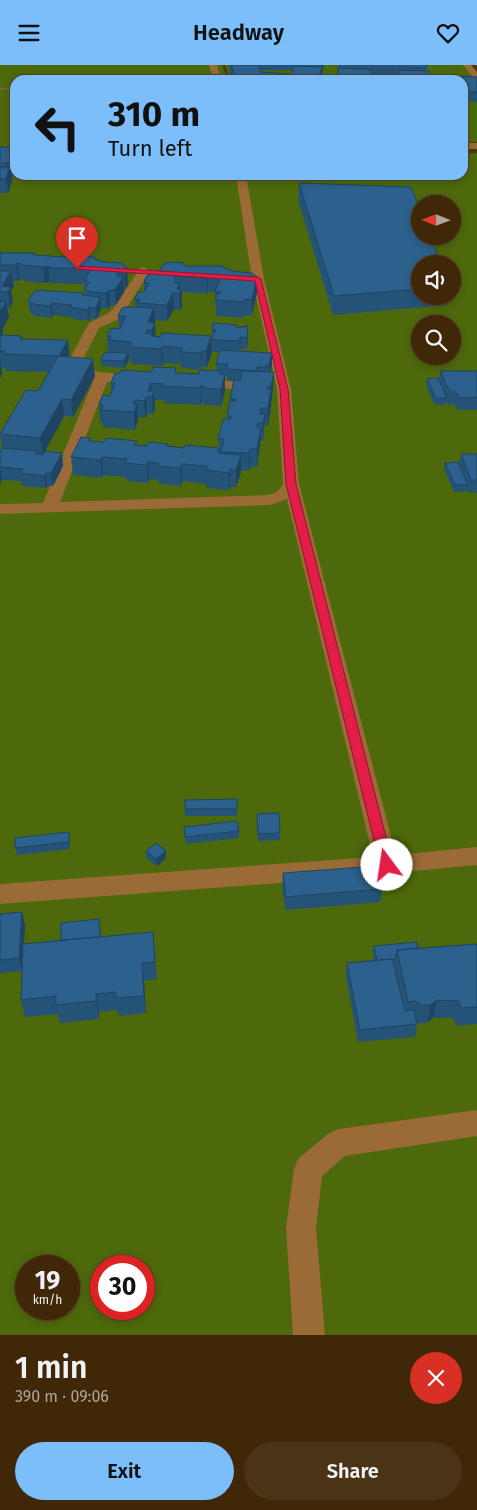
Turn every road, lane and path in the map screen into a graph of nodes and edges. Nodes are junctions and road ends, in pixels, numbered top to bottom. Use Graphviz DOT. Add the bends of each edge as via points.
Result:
graph roads {
  1 [pos="467,65"];
  2 [pos="477,77"];
  3 [pos="242,180"];
  4 [pos="125,270"];
  5 [pos="62,352"];
  6 [pos="80,353"];
  7 [pos="102,377"];
  8 [pos="150,380"];
  9 [pos="188,382"];
  10 [pos="284,389"];
  11 [pos="291,484"];
  12 [pos="49,508"];
  13 [pos="0,509"];
  14 [pos="477,856"];
  15 [pos="387,865"];
  16 [pos="0,894"];
  17 [pos="477,1123"];
  18 [pos="309,1335"];
  1 -- 2 [label="street"];
  3 -- 10 [label="street" via="253,279"];
  4 -- 6 [label="street" via="148,271 118,311 94,326"];
  5 -- 6 [label="street"];
  6 -- 7 [label="street" via="74,364 79,370"];
  7 -- 8 [label="street"];
  7 -- 12 [label="street"];
  9 -- 10 [label="street"];
  10 -- 11 [label="street"];
  11 -- 12 [label="street" via="283,495 270,501"];
  11 -- 15 [label="street"];
  12 -- 13 [label="street"];
  14 -- 15 [label="street"];
  15 -- 16 [label="street"];
  17 -- 18 [label="street" via="339,1143 308,1169 301,1228"];
}
